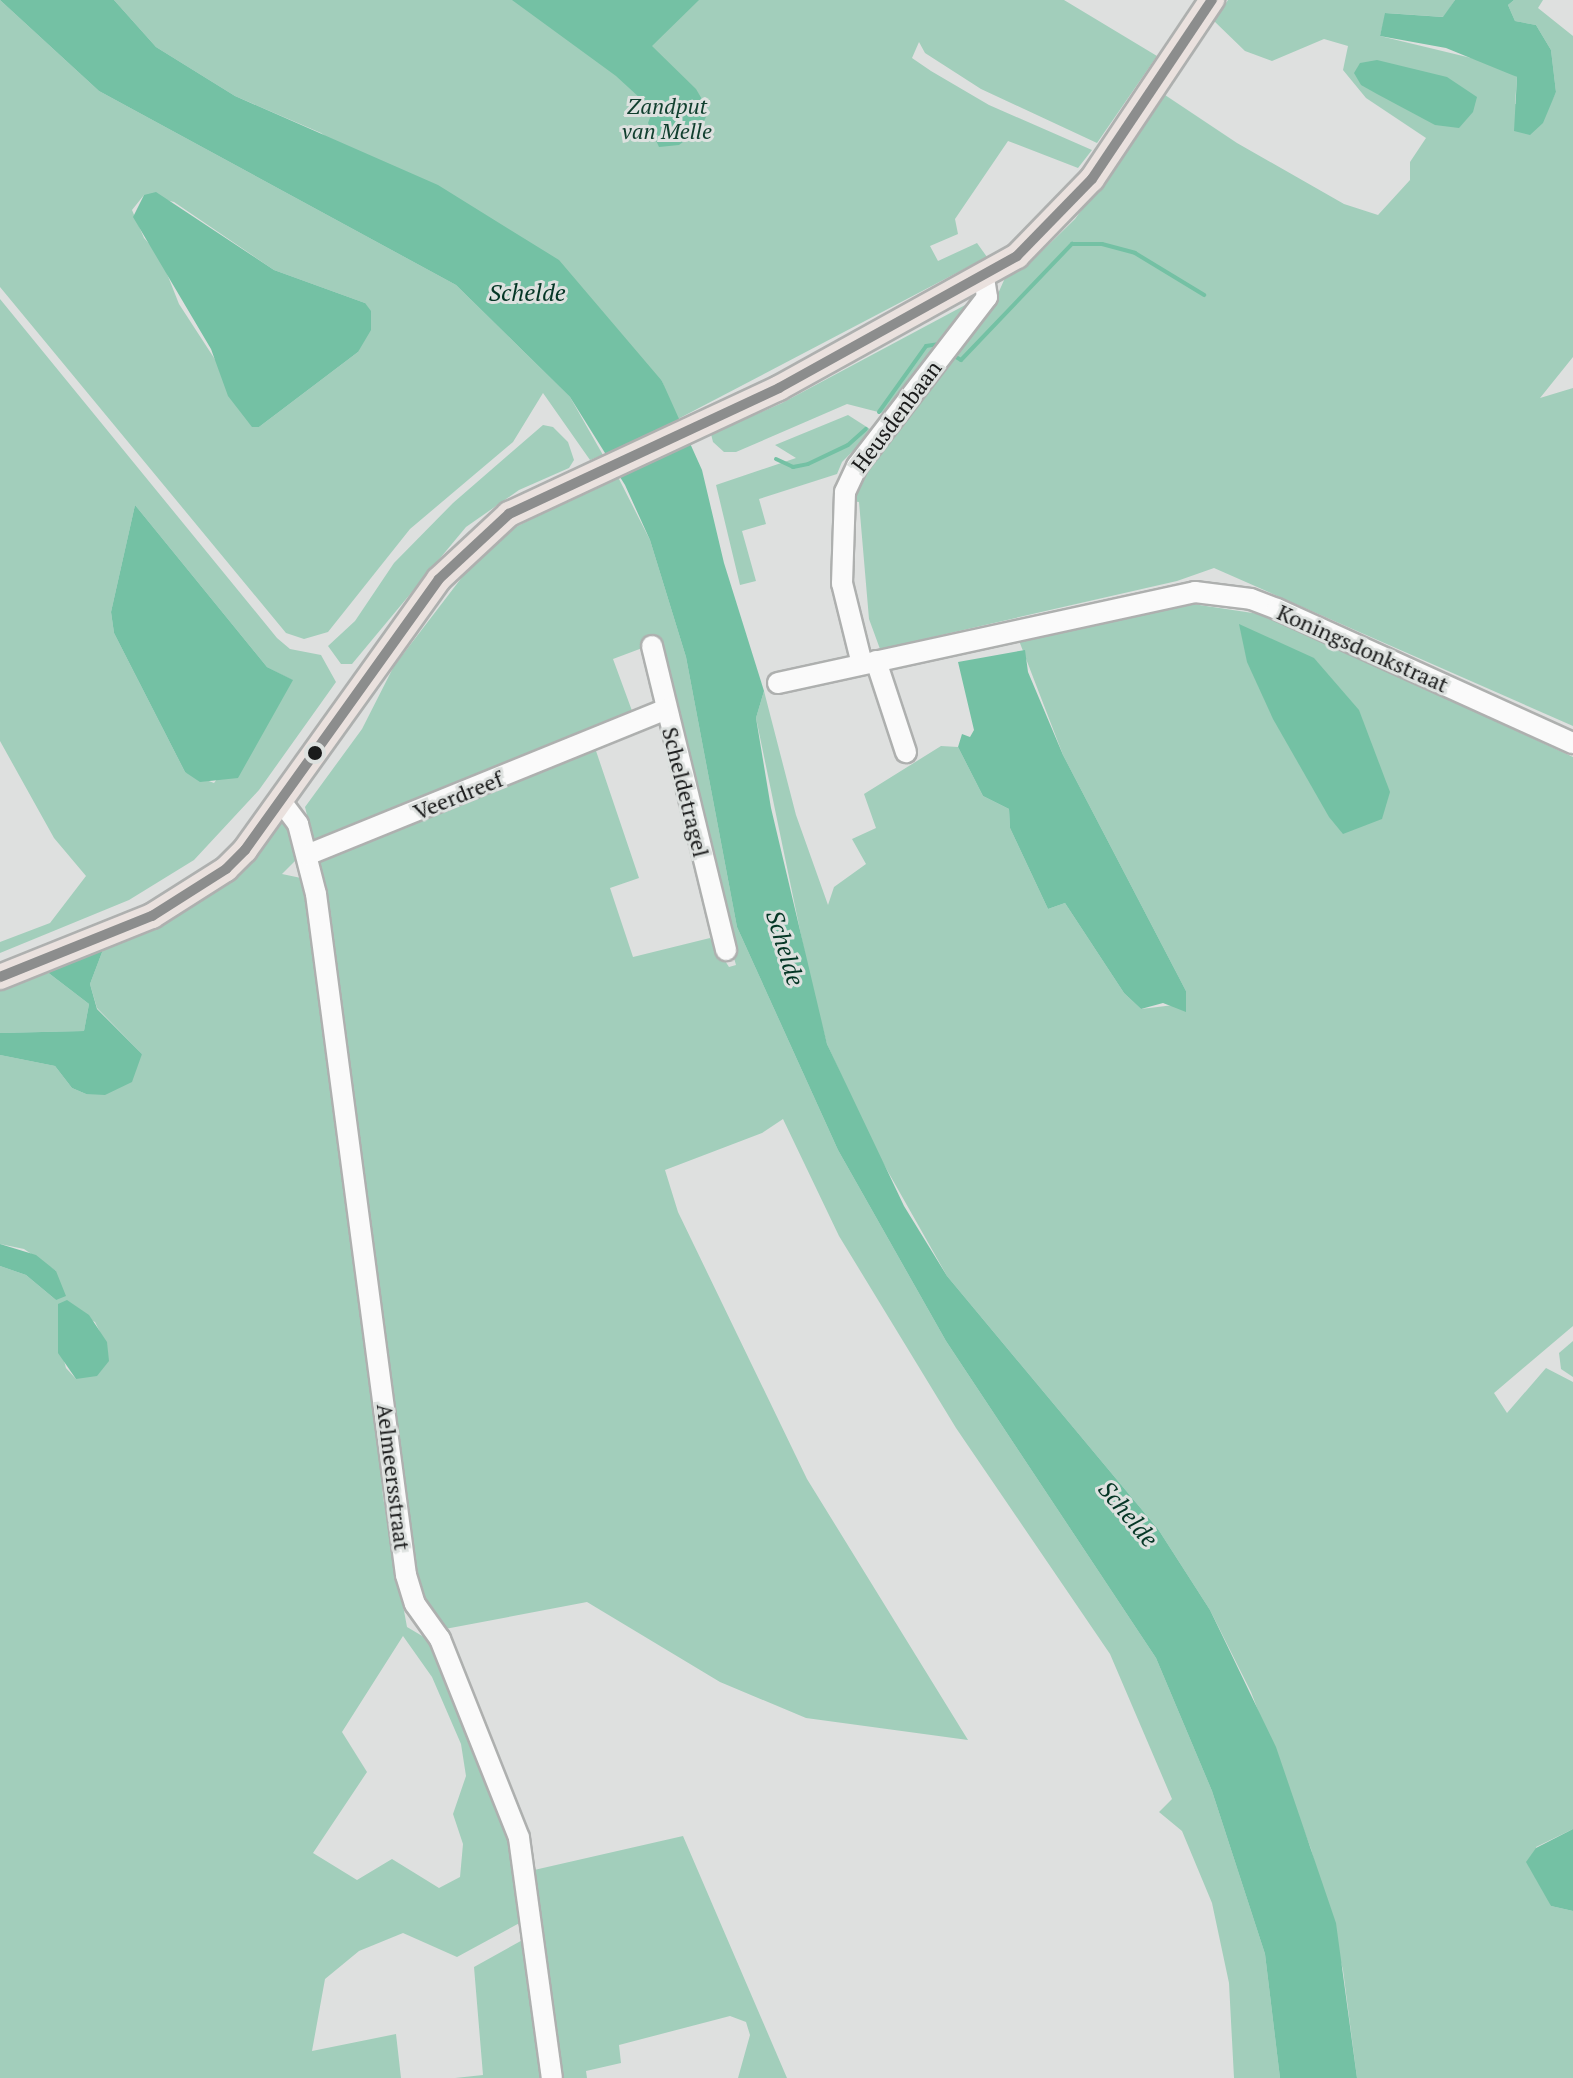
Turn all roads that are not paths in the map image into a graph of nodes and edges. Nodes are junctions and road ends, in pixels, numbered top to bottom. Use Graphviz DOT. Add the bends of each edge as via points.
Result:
graph roads {
  1 [pos="1212,0"];
  2 [pos="984,277"];
  3 [pos="652,646"];
  4 [pos="869,663"];
  5 [pos="778,683"];
  6 [pos="667,709"];
  7 [pos="1573,743"];
  8 [pos="906,752"];
  9 [pos="280,800"];
  10 [pos="263,823"];
  11 [pos="307,855"];
  12 [pos="724,944"];
  13 [pos="0,964"];
  14 [pos="0,977"];
  15 [pos="552,2078"];
  1 -- 2 [label="main road" via="1068,208 1017,256"];
  2 -- 4 [label="street, Heusdenbaan" via="987,297 857,466 845,492 842,583"];
  2 -- 9 [label="main road" via="706,422 509,514 464,550"];
  3 -- 6 [label="street, Scheldetragel"];
  4 -- 5 [label="street"];
  4 -- 7 [label="street, Koningsdonkstraat" via="1195,592 1251,599"];
  4 -- 8 [label="street, Heusdenbaan"];
  6 -- 11 [label="street, Veerdreef"];
  6 -- 12 [label="street, Scheldetragel"];
  9 -- 10 [label="main road"];
  9 -- 11 [label="street" via="295,815"];
  10 -- 13 [label="main road" via="174,892"];
  10 -- 14 [label="main road" via="226,869 181,902"];
  11 -- 15 [label="street, Aelmeersstraat" via="406,1575 415,1604 440,1639 519,1838"];
}
